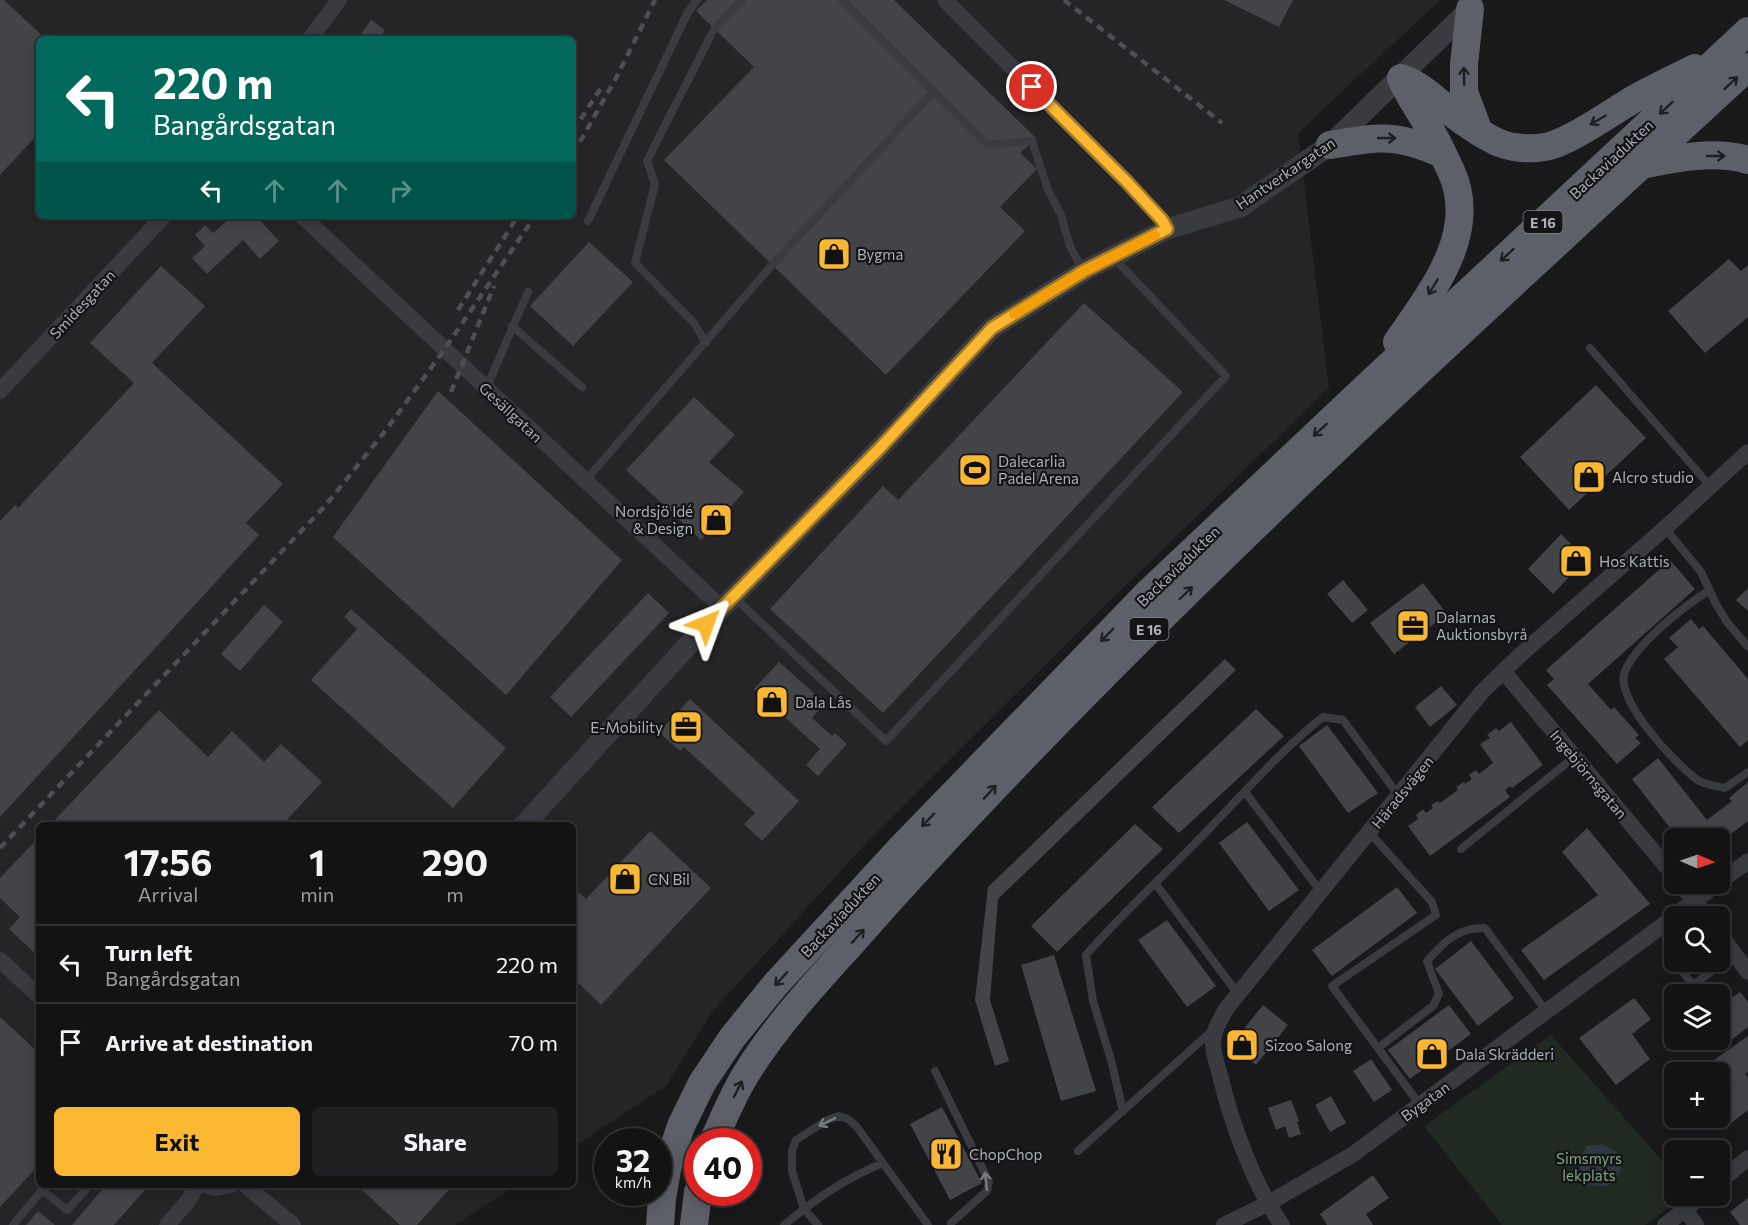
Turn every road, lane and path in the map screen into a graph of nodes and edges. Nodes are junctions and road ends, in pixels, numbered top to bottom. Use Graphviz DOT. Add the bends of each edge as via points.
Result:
graph roads {
  1 [pos="339,0"];
  2 [pos="697,0"];
  3 [pos="742,0"];
  4 [pos="842,0"];
  5 [pos="945,0"];
  6 [pos="1475,5"];
  7 [pos="1748,32"];
  8 [pos="312,36"];
  9 [pos="1736,60"];
  10 [pos="1401,78"];
  11 [pos="934,92"];
  12 [pos="1479,132"];
  13 [pos="1330,145"];
  14 [pos="1442,154"];
  15 [pos="1748,160"];
  16 [pos="1642,165"];
  17 [pos="161,219"];
  18 [pos="305,219"];
  19 [pos="588,222"];
  20 [pos="1167,229"];
  21 [pos="1112,256"];
  22 [pos="1084,271"];
  23 [pos="528,292"];
  24 [pos="513,326"];
  25 [pos="706,343"];
  26 [pos="1590,348"];
  27 [pos="582,387"];
  28 [pos="486,389"];
  29 [pos="1362,390"];
  30 [pos="0,391"];
  31 [pos="1748,452"];
  32 [pos="585,481"];
  33 [pos="1710,486"];
  34 [pos="1665,528"];
  35 [pos="1710,590"];
  36 [pos="728,602"];
  37 [pos="1748,647"];
  38 [pos="1503,671"];
  39 [pos="1574,757"];
  40 [pos="1748,772"];
  41 [pos="1245,792"];
  42 [pos="1399,796"];
  43 [pos="527,822"];
  44 [pos="1370,832"];
  45 [pos="1461,849"];
  46 [pos="1748,861"];
  47 [pos="1664,864"];
  48 [pos="1730,874"];
  49 [pos="1155,883"];
  50 [pos="1321,892"];
  51 [pos="1689,894"];
  52 [pos="1702,894"];
  53 [pos="1694,900"];
  54 [pos="1687,906"];
  55 [pos="1699,906"];
  56 [pos="1664,924"];
  57 [pos="1730,947"];
  58 [pos="1735,954"];
  59 [pos="1730,958"];
  60 [pos="0,960"];
  61 [pos="1683,972"];
  62 [pos="1711,972"];
  63 [pos="1748,972"];
  64 [pos="36,993"];
  65 [pos="1238,994"];
  66 [pos="1546,1011"];
  67 [pos="1216,1028"];
  68 [pos="1378,1048"];
  69 [pos="934,1071"];
  70 [pos="1420,1105"];
  71 [pos="1123,1111"];
  72 [pos="720,1128"];
  73 [pos="1078,1151"];
  74 [pos="1748,1158"];
  75 [pos="883,1163"];
  76 [pos="1730,1173"];
  77 [pos="87,1188"];
  78 [pos="195,1188"];
  79 [pos="249,1188"];
  80 [pos="1267,1204"];
  81 [pos="696,1206"];
  82 [pos="1689,1206"];
  83 [pos="804,1209"];
  84 [pos="1685,1209"];
  85 [pos="951,1223"];
  86 [pos="13,1225"];
  87 [pos="167,1225"];
  88 [pos="293,1225"];
  89 [pos="660,1225"];
  90 [pos="694,1225"];
  91 [pos="784,1225"];
  92 [pos="818,1225"];
  93 [pos="928,1225"];
  94 [pos="1224,1225"];
  95 [pos="1282,1225"];
  96 [pos="1665,1225"];
  97 [pos="1696,1225"];
  1 -- 8 [label="street"];
  2 -- 19 [label="lane"];
  3 -- 25 [label="lane" via="714,29 648,161 655,184 635,263 694,323"];
  4 -- 11 [label="lane"];
  5 -- 20 [label="street" via="1127,182"];
  6 -- 10 [label="street, Hantverkargatan"];
  12 -- 6 [label="highway, one-way" via="1464,92 1464,64"];
  7 -- 9 [label="highway, Backaviadukten / E 16"];
  9 -- 12 [label="highway, one-way" via="1637,97 1545,147 1516,147 1493,141"];
  16 -- 9 [label="highway, Backaviadukten / E 16, one-way"];
  9 -- 29 [label="highway, Backaviadukten / E 16, one-way"];
  10 -- 12 [label="highway" via="1424,89"];
  10 -- 13 [label="street, Hantverkargatan"];
  10 -- 14 [label="highway"];
  11 -- 22 [label="lane" via="988,145 1032,141 1070,246"];
  11 -- 25 [label="lane" via="772,265"];
  13 -- 14 [label="highway, one-way" via="1398,138"];
  13 -- 20 [label="street, Hantverkargatan" via="1240,207"];
  14 -- 29 [label="highway, one-way" via="1453,174 1458,196 1459,219 1451,258 1419,311"];
  16 -- 15 [label="highway, one-way" via="1713,155"];
  72 -- 16 [label="highway, Backaviadukten / E 16, one-way" via="744,1076 792,1010 1037,743 1182,597"];
  17 -- 30 [label="street, Smidesgatan"];
  18 -- 28 [label="street, Gesällgatan"];
  20 -- 21 [label="street, Hantverkargatan"];
  21 -- 22 [label="street, Hantverkargatan"];
  21 -- 36 [label="lane" via="1226,376 886,741"];
  22 -- 36 [label="street, Hantverkargatan" via="992,328"];
  23 -- 24 [label="lane"];
  24 -- 27 [label="lane"];
  24 -- 28 [label="lane"];
  25 -- 32 [label="lane"];
  26 -- 33 [label="lane"];
  28 -- 32 [label="street, Gesällgatan"];
  29 -- 89 [label="highway, Backaviadukten / E 16, one-way" via="1148,593 775,985 732,1038 685,1117 668,1165"];
  31 -- 33 [label="street, Häradsvägen"];
  32 -- 36 [label="street, Gesällgatan"];
  33 -- 34 [label="street, Häradsvägen"];
  34 -- 35 [label="lane" via="1701,572"];
  34 -- 38 [label="street, Häradsvägen"];
  35 -- 37 [label="lane" via="1727,622"];
  35 -- 40 [label="lane" via="1690,602 1638,650 1624,674 1627,697 1668,754 1701,782 1725,788"];
  36 -- 43 [label="street, Hantverkargatan"];
  38 -- 39 [label="street, Ingebjörnsgatan"];
  38 -- 42 [label="street, Häradsvägen"];
  39 -- 45 [label="lane"];
  39 -- 47 [label="street, Ingebjörnsgatan"];
  41 -- 42 [label="lane" via="1294,740 1323,717 1343,720"];
  41 -- 49 [label="lane"];
  41 -- 50 [label="lane"];
  42 -- 44 [label="street, Häradsvägen"];
  44 -- 50 [label="street, Häradsvägen"];
  44 -- 68 [label="lane" via="1432,902 1436,915 1332,987"];
  46 -- 48 [label="street, Bygatan"];
  49 -- 65 [label="lane"];
  49 -- 71 [label="lane" via="1086,955 1093,1001"];
  50 -- 65 [label="street, Häradsvägen"];
  51 -- 53 [label="street"];
  52 -- 53 [label="street, Bygatan"];
  53 -- 54 [label="street, Bygatan"];
  53 -- 55 [label="street"];
  56 -- 66 [label="street, Bygatan"];
  57 -- 58 [label="street"];
  58 -- 59 [label="lane"];
  58 -- 63 [label="street"];
  60 -- 64 [label="street"];
  61 -- 62 [label="lane" via="1694,985"];
  65 -- 67 [label="street, Häradsvägen"];
  66 -- 68 [label="lane" via="1485,928 1471,928 1456,935 1427,961 1439,994 1433,1006"];
  66 -- 70 [label="street, Bygatan"];
  67 -- 71 [label="lane"];
  67 -- 80 [label="street" via="1213,1043 1225,1095"];
  68 -- 70 [label="lane"];
  85 -- 69 [label="lane, one-way" via="987,1191 989,1182"];
  70 -- 80 [label="street, Bygatan" via="1352,1155"];
  71 -- 73 [label="lane"];
  74 -- 76 [label="street"];
  75 -- 83 [label="lane" via="822,1194"];
  75 -- 83 [label="lane, one-way" via="848,1119 839,1116 827,1120 796,1140 792,1151 792,1171"];
  75 -- 93 [label="lane"];
  77 -- 86 [label="lane" via="67,1210 42,1190"];
  78 -- 87 [label="street"];
  79 -- 88 [label="street"];
  80 -- 94 [label="street, Bygatan"];
  80 -- 95 [label="street"];
  81 -- 90 [label="highway"];
  82 -- 84 [label="street"];
  83 -- 91 [label="lane"];
  83 -- 92 [label="lane"];
  84 -- 96 [label="street"];
  84 -- 97 [label="street"];
}
